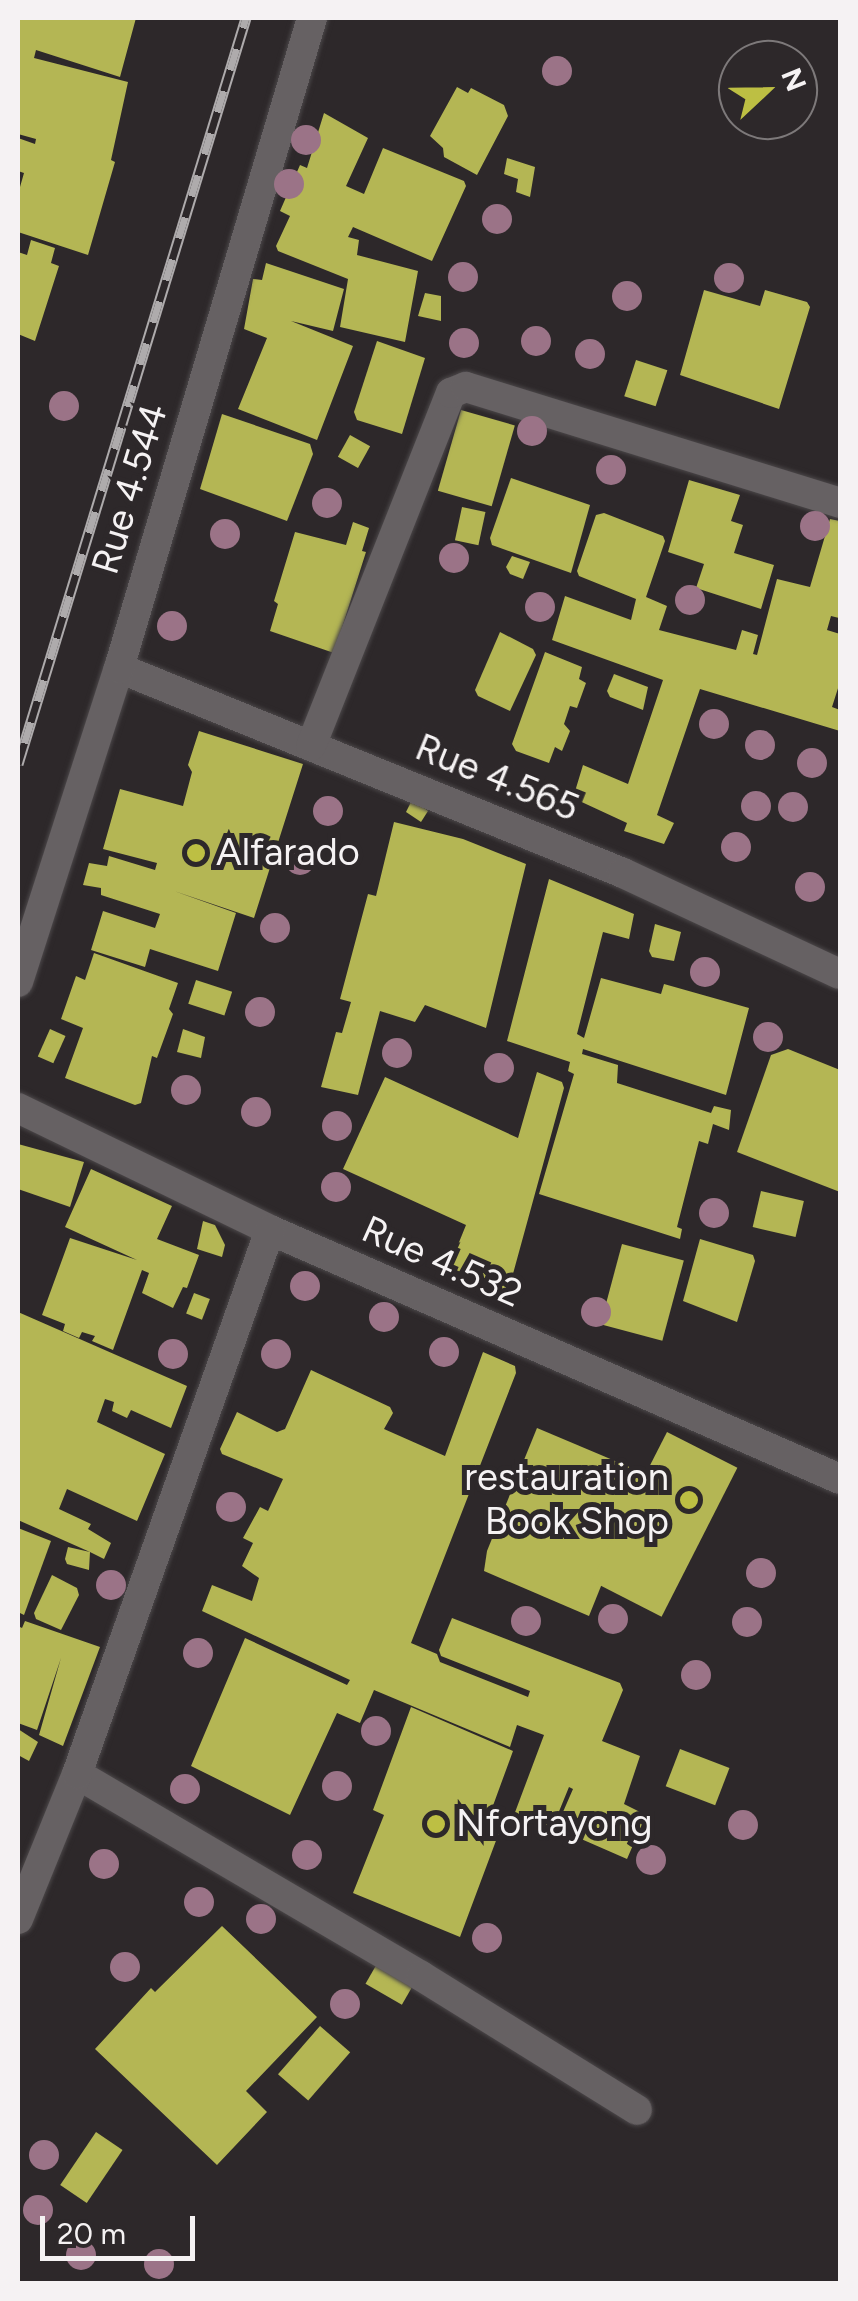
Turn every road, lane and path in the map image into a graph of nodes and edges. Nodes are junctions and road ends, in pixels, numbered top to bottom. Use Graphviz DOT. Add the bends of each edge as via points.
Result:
graph roads {
  1 [pos="312,18"];
  2 [pos="840,503"];
  3 [pos="118,668"];
  4 [pos="311,746"];
  5 [pos="840,974"];
  6 [pos="18,982"];
  7 [pos="18,1108"];
  8 [pos="270,1230"];
  9 [pos="840,1479"];
  10 [pos="76,1774"];
  11 [pos="18,1919"];
  12 [pos="637,2110"];
  1 -- 3 [label="street, Rue 4.544"];
  2 -- 4 [label="street" via="466,386 451,393"];
  3 -- 4 [label="street, Rue 4.565"];
  3 -- 6 [label="street, Rue 4.544"];
  4 -- 5 [label="street, Rue 4.565" via="624,873"];
  7 -- 8 [label="street, Rue 4.532"];
  8 -- 9 [label="street, Rue 4.532"];
  8 -- 10 [label="street"];
  10 -- 11 [label="street"];
  10 -- 12 [label="street"];
}
